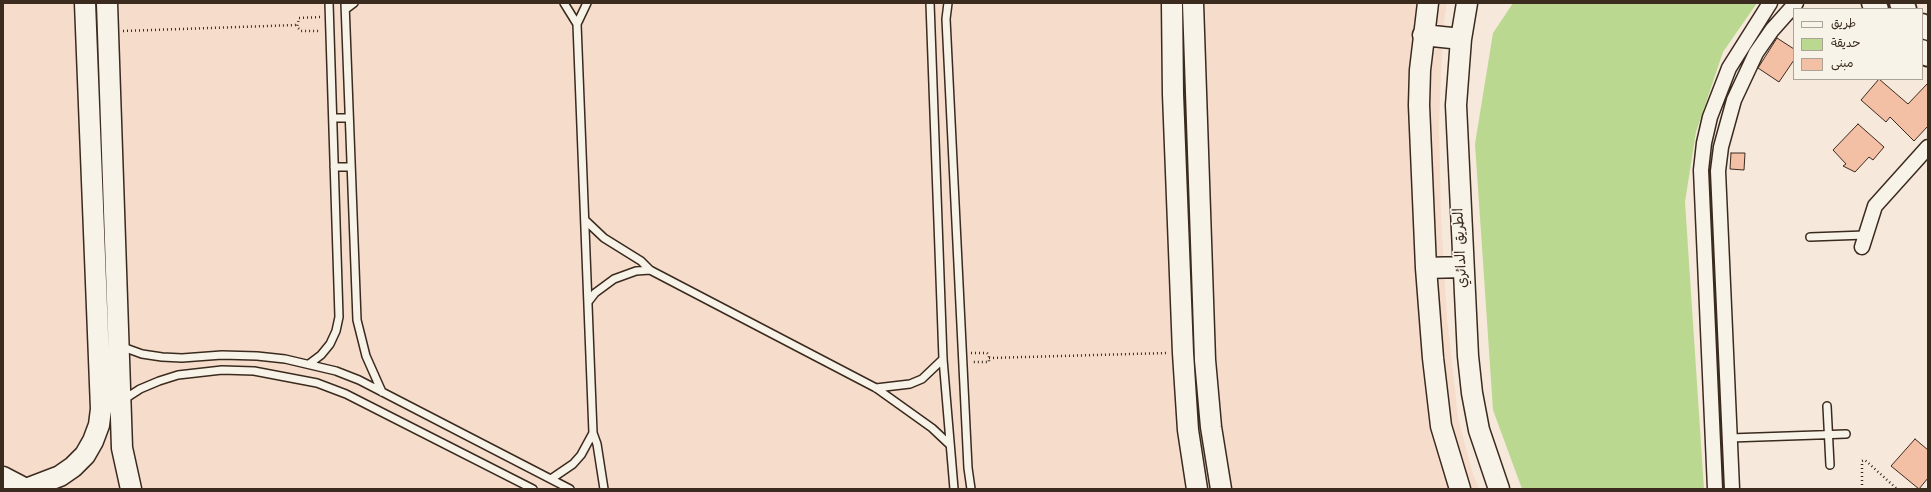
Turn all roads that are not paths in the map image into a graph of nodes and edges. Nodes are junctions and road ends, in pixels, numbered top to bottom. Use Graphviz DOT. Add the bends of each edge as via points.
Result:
graph roads {
  1 [pos="85,3"];
  2 [pos="107,3"];
  3 [pos="329,3"];
  4 [pos="354,3"];
  5 [pos="564,3"];
  6 [pos="587,3"];
  7 [pos="930,3"];
  8 [pos="948,3"];
  9 [pos="1172,3"];
  10 [pos="1193,3"];
  11 [pos="1428,3"];
  12 [pos="1466,3"];
  13 [pos="1770,3"];
  14 [pos="1796,3"];
  15 [pos="346,6"];
  16 [pos="577,24"];
  17 [pos="1423,35"];
  18 [pos="1461,39"];
  19 [pos="109,61"];
  20 [pos="87,62"];
  21 [pos="1196,93"];
  22 [pos="1173,94"];
  23 [pos="332,118"];
  24 [pos="349,118"];
  25 [pos="1928,147"];
  26 [pos="334,167"];
  27 [pos="351,167"];
  28 [pos="585,220"];
  29 [pos="1810,237"];
  30 [pos="1864,241"];
  31 [pos="116,244"];
  32 [pos="94,245"];
  33 [pos="1463,267"];
  34 [pos="1426,268"];
  35 [pos="650,270"];
  36 [pos="588,302"];
  37 [pos="120,346"];
  38 [pos="942,359"];
  39 [pos="310,364"];
  40 [pos="876,388"];
  41 [pos="382,392"];
  42 [pos="121,402"];
  43 [pos="1827,406"];
  44 [pos="593,433"];
  45 [pos="1828,434"];
  46 [pos="1846,434"];
  47 [pos="1730,438"];
  48 [pos="949,444"];
  49 [pos="1830,466"];
  50 [pos="3,477"];
  51 [pos="551,479"];
  52 [pos="26,489"];
  53 [pos="131,489"];
  54 [pos="533,489"];
  55 [pos="570,489"];
  56 [pos="604,489"];
  57 [pos="954,489"];
  58 [pos="971,489"];
  59 [pos="1197,489"];
  60 [pos="1221,489"];
  61 [pos="1460,489"];
  62 [pos="1499,489"];
  63 [pos="1715,489"];
  64 [pos="1732,489"];
  1 -- 20 [label="street"];
  2 -- 19 [label="street"];
  3 -- 23 [label="lane"];
  4 -- 15 [label="lane"];
  5 -- 16 [label="lane"];
  6 -- 16 [label="lane"];
  7 -- 38 [label="lane"];
  8 -- 58 [label="lane" via="946,20"];
  9 -- 22 [label="street"];
  10 -- 21 [label="street"];
  11 -- 17 [label="street"];
  12 -- 18 [label="street, الطريق الدائري"];
  13 -- 63 [label="street" via="1729,68 1710,117 1703,150 1701,170"];
  14 -- 47 [label="street" via="1756,53 1734,100 1721,147 1718,171"];
  15 -- 24 [label="lane"];
  16 -- 28 [label="lane"];
  17 -- 18 [label="street"];
  17 -- 34 [label="street" via="1419,105"];
  18 -- 33 [label="street, الطريق الدائري" via="1456,138"];
  19 -- 20 [label="street"];
  19 -- 31 [label="street"];
  20 -- 32 [label="street"];
  21 -- 22 [label="street"];
  21 -- 60 [label="street" via="1205,360 1211,427"];
  22 -- 59 [label="street" via="1183,353 1188,430"];
  23 -- 24 [label="lane"];
  23 -- 26 [label="lane"];
  24 -- 27 [label="lane"];
  25 -- 30 [label="street" via="1875,206"];
  26 -- 27 [label="lane"];
  26 -- 39 [label="lane" via="339,317 330,344"];
  27 -- 41 [label="lane" via="357,320 366,356"];
  28 -- 35 [label="lane" via="604,238"];
  28 -- 36 [label="lane"];
  29 -- 30 [label="lane"];
  31 -- 32 [label="street"];
  31 -- 37 [label="street"];
  32 -- 52 [label="street" via="99,425 88,450 73,467 60,476"];
  33 -- 34 [label="street"];
  33 -- 62 [label="street, الطريق الدائري" via="1472,393 1480,430"];
  34 -- 61 [label="street" via="1441,426"];
  35 -- 36 [label="lane" via="636,271 614,279 595,293"];
  35 -- 40 [label="lane"];
  36 -- 44 [label="lane"];
  37 -- 39 [label="lane" via="142,354 162,357 257,356"];
  37 -- 42 [label="street"];
  38 -- 40 [label="lane" via="922,379 910,384"];
  38 -- 48 [label="lane"];
  39 -- 41 [label="lane" via="359,380"];
  40 -- 48 [label="lane"];
  41 -- 51 [label="lane"];
  42 -- 53 [label="street" via="122,448"];
  42 -- 54 [label="lane" via="140,389 178,376 222,370 254,371 292,377 346,394"];
  43 -- 45 [label="lane"];
  44 -- 51 [label="lane" via="573,464"];
  44 -- 56 [label="lane"];
  45 -- 46 [label="lane"];
  45 -- 47 [label="lane"];
  45 -- 49 [label="lane"];
  47 -- 64 [label="street"];
  48 -- 57 [label="lane"];
  50 -- 52 [label="street"];
  51 -- 55 [label="lane"];
}
